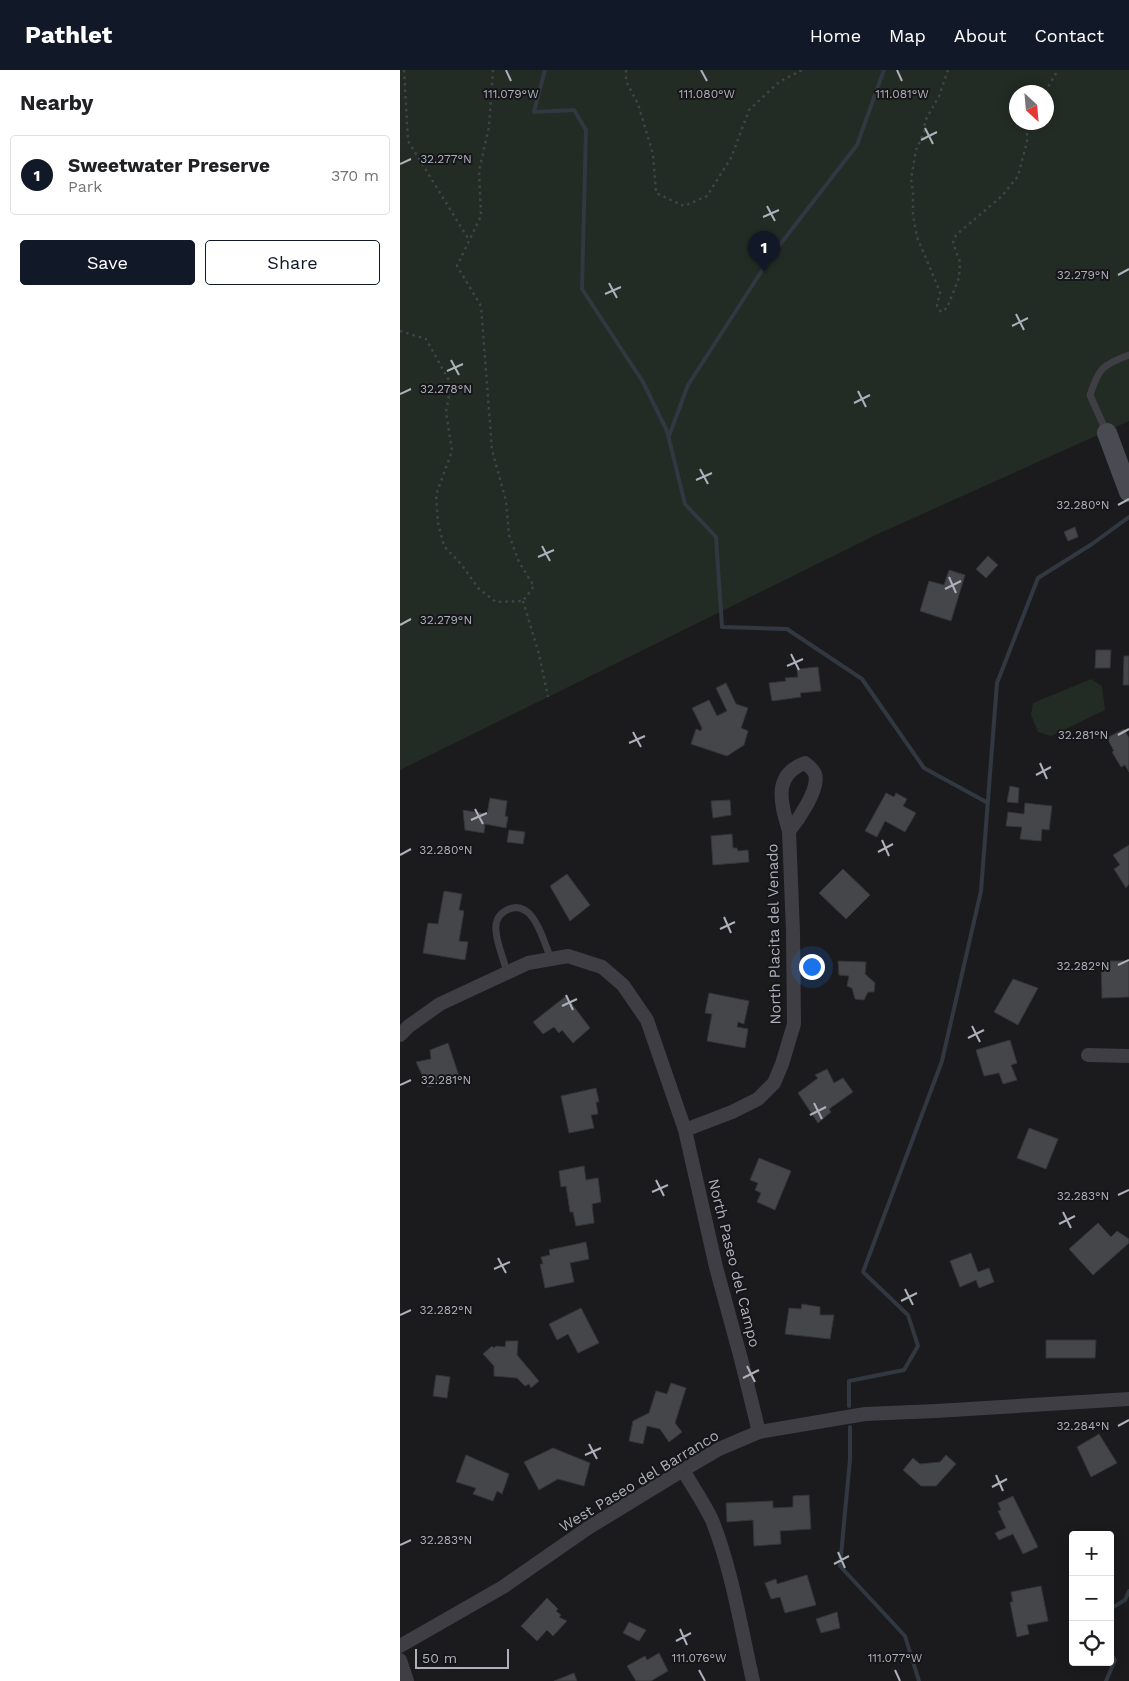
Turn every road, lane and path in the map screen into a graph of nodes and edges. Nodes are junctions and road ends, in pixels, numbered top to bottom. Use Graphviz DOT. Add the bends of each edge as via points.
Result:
graph roads {
  1 [pos="404,70"];
  2 [pos="493,70"];
  3 [pos="626,70"];
  4 [pos="802,70"];
  5 [pos="948,70"];
  6 [pos="1058,70"];
  7 [pos="1049,85"];
  8 [pos="1027,130"];
  9 [pos="469,240"];
  10 [pos="400,331"];
  11 [pos="1129,355"];
  12 [pos="1107,433"];
  13 [pos="1129,492"];
  14 [pos="523,601"];
  15 [pos="548,697"];
  16 [pos="789,831"];
  17 [pos="551,959"];
  18 [pos="507,972"];
  19 [pos="400,1035"];
  20 [pos="1088,1055"];
  21 [pos="1129,1056"];
  22 [pos="685,1130"];
  23 [pos="1129,1399"];
  24 [pos="759,1432"];
  25 [pos="683,1470"];
  26 [pos="400,1646"];
  27 [pos="400,1660"];
  28 [pos="407,1681"];
  29 [pos="753,1681"];
  1 -- 9 [label="path" via="408,141"];
  2 -- 9 [label="path" via="489,127 479,171 480,216"];
  3 -- 4 [label="path" via="626,81 638,104 653,154 656,192 684,206 706,196 719,177 731,158 749,110 779,82"];
  5 -- 8 [label="path" via="925,121 911,179 917,237 940,292 937,306 941,312 947,308 959,278 960,262 953,243 956,235 1002,196 1018,176"];
  6 -- 7 [label="path"];
  9 -- 14 [label="path" via="457,266 481,306 492,450 506,501 509,535 519,562 534,586"];
  10 -- 14 [label="path" via="426,339 451,384 446,412 452,451 436,495 444,546 479,589 496,602"];
  11 -- 12 [label="lane" via="1113,361 1097,374 1090,395"];
  12 -- 13 [label="street"];
  14 -- 15 [label="path"];
  16 -- 22 [label="street, North Placita del Venado" via="794,1024 782,1064 774,1083 758,1098"];
  17 -- 18 [label="street, North Paseo del Campo" via="528,963"];
  17 -- 18 [label="lane" via="534,918 523,908 515,907 498,917 496,930"];
  17 -- 22 [label="street, North Paseo del Campo" via="568,956 602,967 623,985 647,1020"];
  18 -- 19 [label="street, North Paseo del Campo" via="440,1004"];
  20 -- 21 [label="street"];
  22 -- 24 [label="street, North Paseo del Campo" via="716,1268"];
  23 -- 24 [label="street, West Paseo del Barranco" via="865,1414"];
  24 -- 25 [label="street, West Paseo del Barranco" via="719,1449"];
  25 -- 26 [label="street, West Paseo del Barranco" via="588,1528 503,1588"];
  25 -- 29 [label="street" via="711,1518 722,1550"];
  27 -- 28 [label="street"];
}
